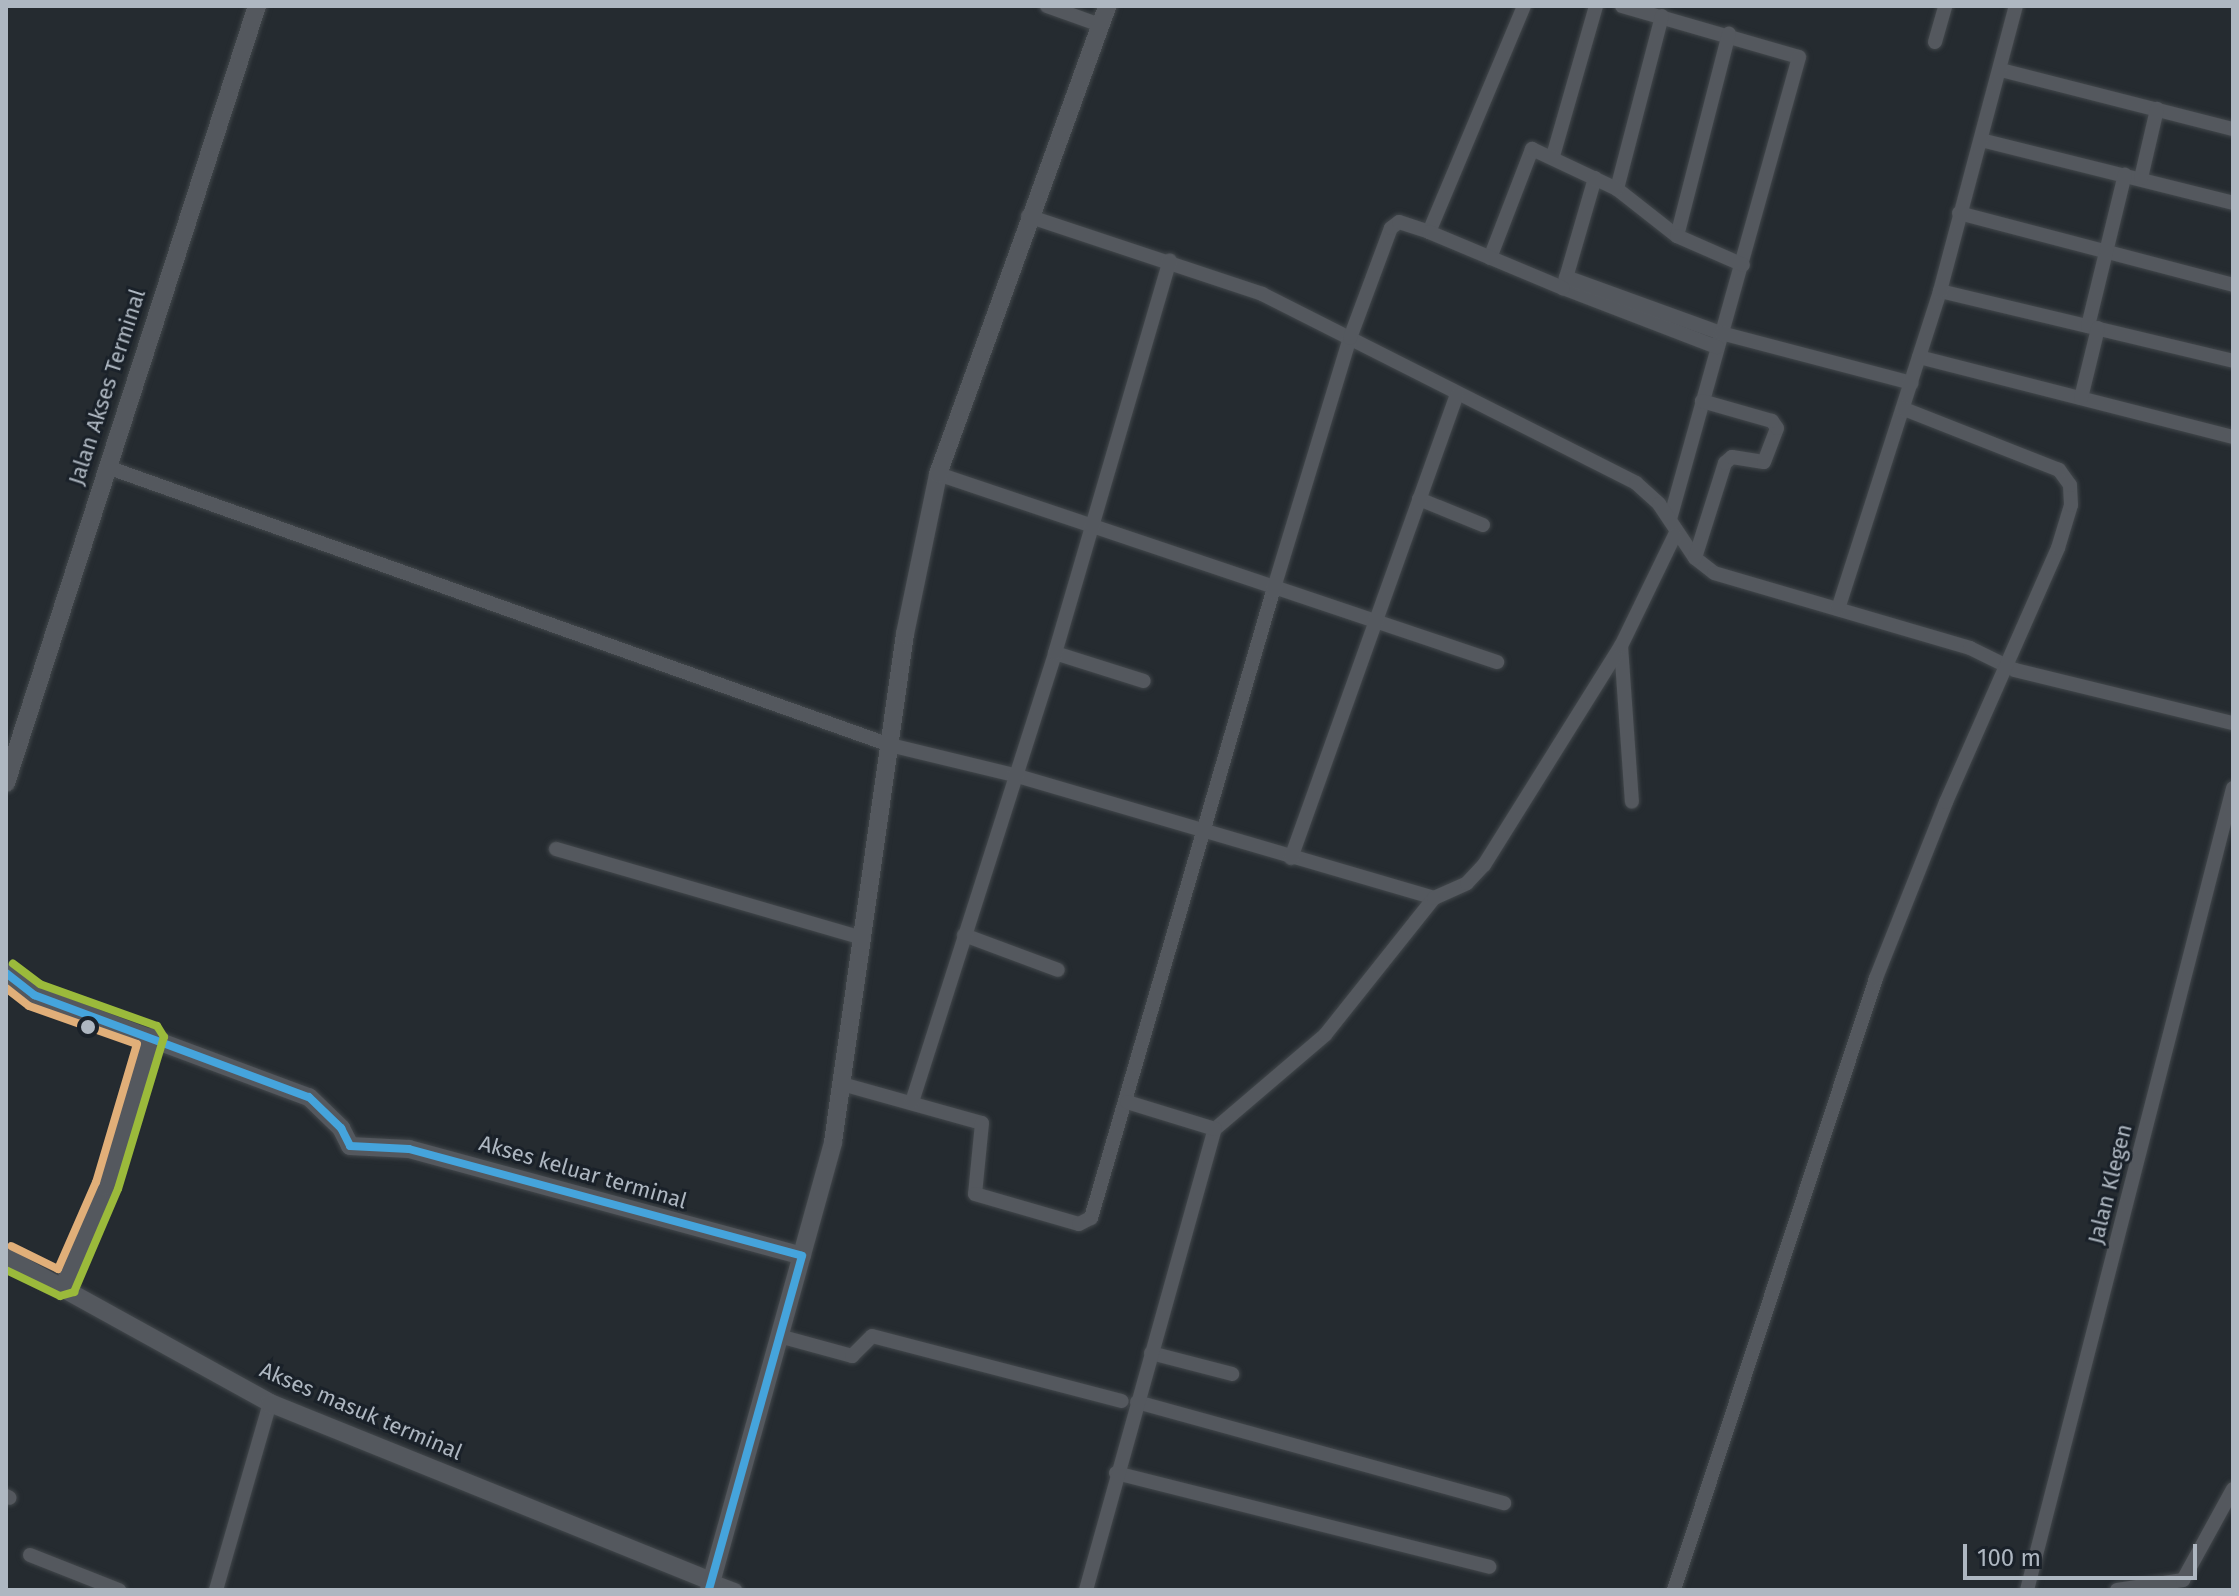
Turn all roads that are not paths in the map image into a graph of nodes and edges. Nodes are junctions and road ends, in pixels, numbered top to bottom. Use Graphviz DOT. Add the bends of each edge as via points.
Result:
graph roads {
  1 [pos="257,6"];
  2 [pos="1047,6"];
  3 [pos="1107,6"];
  4 [pos="1524,6"];
  5 [pos="1596,6"];
  6 [pos="1622,6"];
  7 [pos="1945,6"];
  8 [pos="2016,6"];
  9 [pos="1662,16"];
  10 [pos="1100,25"];
  11 [pos="1729,34"];
  12 [pos="1935,42"];
  13 [pos="2001,70"];
  14 [pos="2157,109"];
  15 [pos="2233,129"];
  16 [pos="1981,140"];
  17 [pos="1553,156"];
  18 [pos="2125,174"];
  19 [pos="1595,178"];
  20 [pos="2141,178"];
  21 [pos="1617,189"];
  22 [pos="2233,203"];
  23 [pos="1959,213"];
  24 [pos="1028,216"];
  25 [pos="1429,232"];
  26 [pos="1677,236"];
  27 [pos="2105,249"];
  28 [pos="1490,258"];
  29 [pos="1170,260"];
  30 [pos="1743,265"];
  31 [pos="1564,283"];
  32 [pos="2233,285"];
  33 [pos="1940,291"];
  34 [pos="2093,327"];
  35 [pos="1350,338"];
  36 [pos="1719,340"];
  37 [pos="1919,357"];
  38 [pos="2233,361"];
  39 [pos="1912,383"];
  40 [pos="1457,395"];
  41 [pos="2081,398"];
  42 [pos="1702,401"];
  43 [pos="1904,409"];
  44 [pos="2233,437"];
  45 [pos="107,467"];
  46 [pos="938,474"];
  47 [pos="1419,499"];
  48 [pos="1670,518"];
  49 [pos="1483,525"];
  50 [pos="1093,526"];
  51 [pos="1675,535"];
  52 [pos="1695,558"];
  53 [pos="1273,591"];
  54 [pos="1838,609"];
  55 [pos="1375,620"];
  56 [pos="1621,646"];
  57 [pos="1055,653"];
  58 [pos="1497,662"];
  59 [pos="2007,663"];
  60 [pos="1144,681"];
  61 [pos="2233,723"];
  62 [pos="890,745"];
  63 [pos="1014,775"];
  64 [pos="6,783"];
  65 [pos="2233,788"];
  66 [pos="1632,802"];
  67 [pos="1203,830"];
  68 [pos="556,849"];
  69 [pos="1291,858"];
  70 [pos="1434,898"];
  71 [pos="964,935"];
  72 [pos="859,937"];
  73 [pos="1058,970"];
  74 [pos="6,973"];
  75 [pos="152,1037"];
  76 [pos="842,1084"];
  77 [pos="912,1102"];
  78 [pos="1127,1102"];
  79 [pos="1215,1129"];
  80 [pos="802,1256"];
  81 [pos="6,1257"];
  82 [pos="64,1285"];
  83 [pos="779,1336"];
  84 [pos="1151,1353"];
  85 [pos="1232,1374"];
  86 [pos="1129,1402"];
  87 [pos="270,1403"];
  88 [pos="1116,1473"];
  89 [pos="2233,1489"];
  90 [pos="1504,1503"];
  91 [pos="2218,1517"];
  92 [pos="2233,1523"];
  93 [pos="30,1555"];
  94 [pos="1489,1567"];
  95 [pos="710,1586"];
  96 [pos="119,1590"];
  97 [pos="216,1590"];
  98 [pos="735,1590"];
  99 [pos="1086,1590"];
  100 [pos="1674,1590"];
  101 [pos="2027,1590"];
  102 [pos="2117,1590"];
  1 -- 45 [label="street, Jalan Akses Terminal"];
  2 -- 10 [label="street"];
  3 -- 10 [label="street"];
  4 -- 25 [label="street"];
  5 -- 17 [label="street"];
  6 -- 9 [label="street"];
  7 -- 12 [label="street"];
  8 -- 13 [label="street"];
  9 -- 11 [label="street"];
  9 -- 21 [label="street"];
  10 -- 24 [label="street"];
  11 -- 26 [label="street"];
  11 -- 30 [label="street" via="1799,57"];
  13 -- 14 [label="street"];
  13 -- 16 [label="street"];
  14 -- 15 [label="street"];
  14 -- 20 [label="street"];
  16 -- 18 [label="street"];
  16 -- 23 [label="street"];
  17 -- 19 [label="street"];
  17 -- 28 [label="street" via="1529,151"];
  18 -- 20 [label="street"];
  18 -- 27 [label="street"];
  19 -- 21 [label="street"];
  19 -- 31 [label="street"];
  20 -- 22 [label="street"];
  21 -- 26 [label="street"];
  23 -- 27 [label="street"];
  23 -- 33 [label="street"];
  24 -- 29 [label="street"];
  24 -- 46 [label="street"];
  25 -- 28 [label="street"];
  25 -- 35 [label="street" via="1394,223"];
  26 -- 30 [label="street"];
  27 -- 32 [label="street"];
  27 -- 34 [label="street"];
  28 -- 31 [label="street"];
  29 -- 35 [label="street" via="1262,294"];
  29 -- 50 [label="street"];
  30 -- 36 [label="street"];
  31 -- 36 [label="street"];
  33 -- 34 [label="street"];
  33 -- 37 [label="street"];
  34 -- 38 [label="street"];
  34 -- 41 [label="street"];
  35 -- 40 [label="street"];
  35 -- 53 [label="street"];
  36 -- 39 [label="street"];
  36 -- 42 [label="street"];
  37 -- 39 [label="street"];
  37 -- 41 [label="street"];
  39 -- 43 [label="street"];
  40 -- 47 [label="street"];
  40 -- 48 [label="street" via="1636,483"];
  41 -- 44 [label="street"];
  42 -- 48 [label="street"];
  42 -- 52 [label="street" via="1772,421 1777,428 1764,462 1732,457 1725,463"];
  43 -- 54 [label="street"];
  43 -- 59 [label="street" via="2059,470 2070,485 2071,505 2058,548"];
  45 -- 62 [label="street"];
  45 -- 64 [label="street, Jalan Akses Terminal"];
  46 -- 50 [label="street"];
  46 -- 62 [label="street" via="905,634"];
  47 -- 49 [label="street"];
  47 -- 55 [label="street"];
  48 -- 51 [label="street"];
  50 -- 53 [label="street"];
  50 -- 57 [label="street"];
  51 -- 52 [label="street"];
  51 -- 56 [label="street"];
  52 -- 54 [label="street" via="1714,573"];
  53 -- 55 [label="street"];
  53 -- 67 [label="street"];
  54 -- 59 [label="street"];
  55 -- 58 [label="street"];
  55 -- 69 [label="street"];
  56 -- 66 [label="street"];
  56 -- 70 [label="street" via="1484,865 1467,883"];
  57 -- 60 [label="street"];
  57 -- 63 [label="street"];
  59 -- 61 [label="street"];
  59 -- 100 [label="street" via="1876,978"];
  62 -- 63 [label="street"];
  62 -- 72 [label="street"];
  63 -- 67 [label="street"];
  63 -- 71 [label="street"];
  65 -- 101 [label="street, Jalan Klegen"];
  67 -- 69 [label="street"];
  67 -- 78 [label="street"];
  68 -- 72 [label="street"];
  69 -- 70 [label="street"];
  70 -- 79 [label="street" via="1325,1035"];
  71 -- 73 [label="street"];
  71 -- 77 [label="street"];
  72 -- 76 [label="street"];
  74 -- 75 [label="street" via="34,995"];
  75 -- 80 [label="street, Akses keluar terminal" via="309,1097 341,1128 350,1146 409,1149"];
  75 -- 82 [label="street" via="107,1186"];
  76 -- 77 [label="street"];
  76 -- 80 [label="street" via="833,1142"];
  77 -- 78 [label="street" via="982,1123 975,1194 1079,1224 1091,1218"];
  78 -- 79 [label="street"];
  79 -- 84 [label="street"];
  80 -- 83 [label="street"];
  81 -- 82 [label="street, Akses masuk terminal"];
  82 -- 87 [label="street, Akses masuk terminal"];
  83 -- 86 [label="street" via="846,1356 872,1336"];
  83 -- 95 [label="street"];
  84 -- 85 [label="street"];
  84 -- 86 [label="street"];
  86 -- 88 [label="street"];
  86 -- 90 [label="street"];
  87 -- 95 [label="street, Akses masuk terminal"];
  87 -- 97 [label="street"];
  88 -- 94 [label="street"];
  88 -- 99 [label="street"];
  89 -- 91 [label="street"];
  91 -- 92 [label="street"];
  91 -- 102 [label="street" via="2183,1580"];
  93 -- 96 [label="street"];
  95 -- 98 [label="street"];
}
